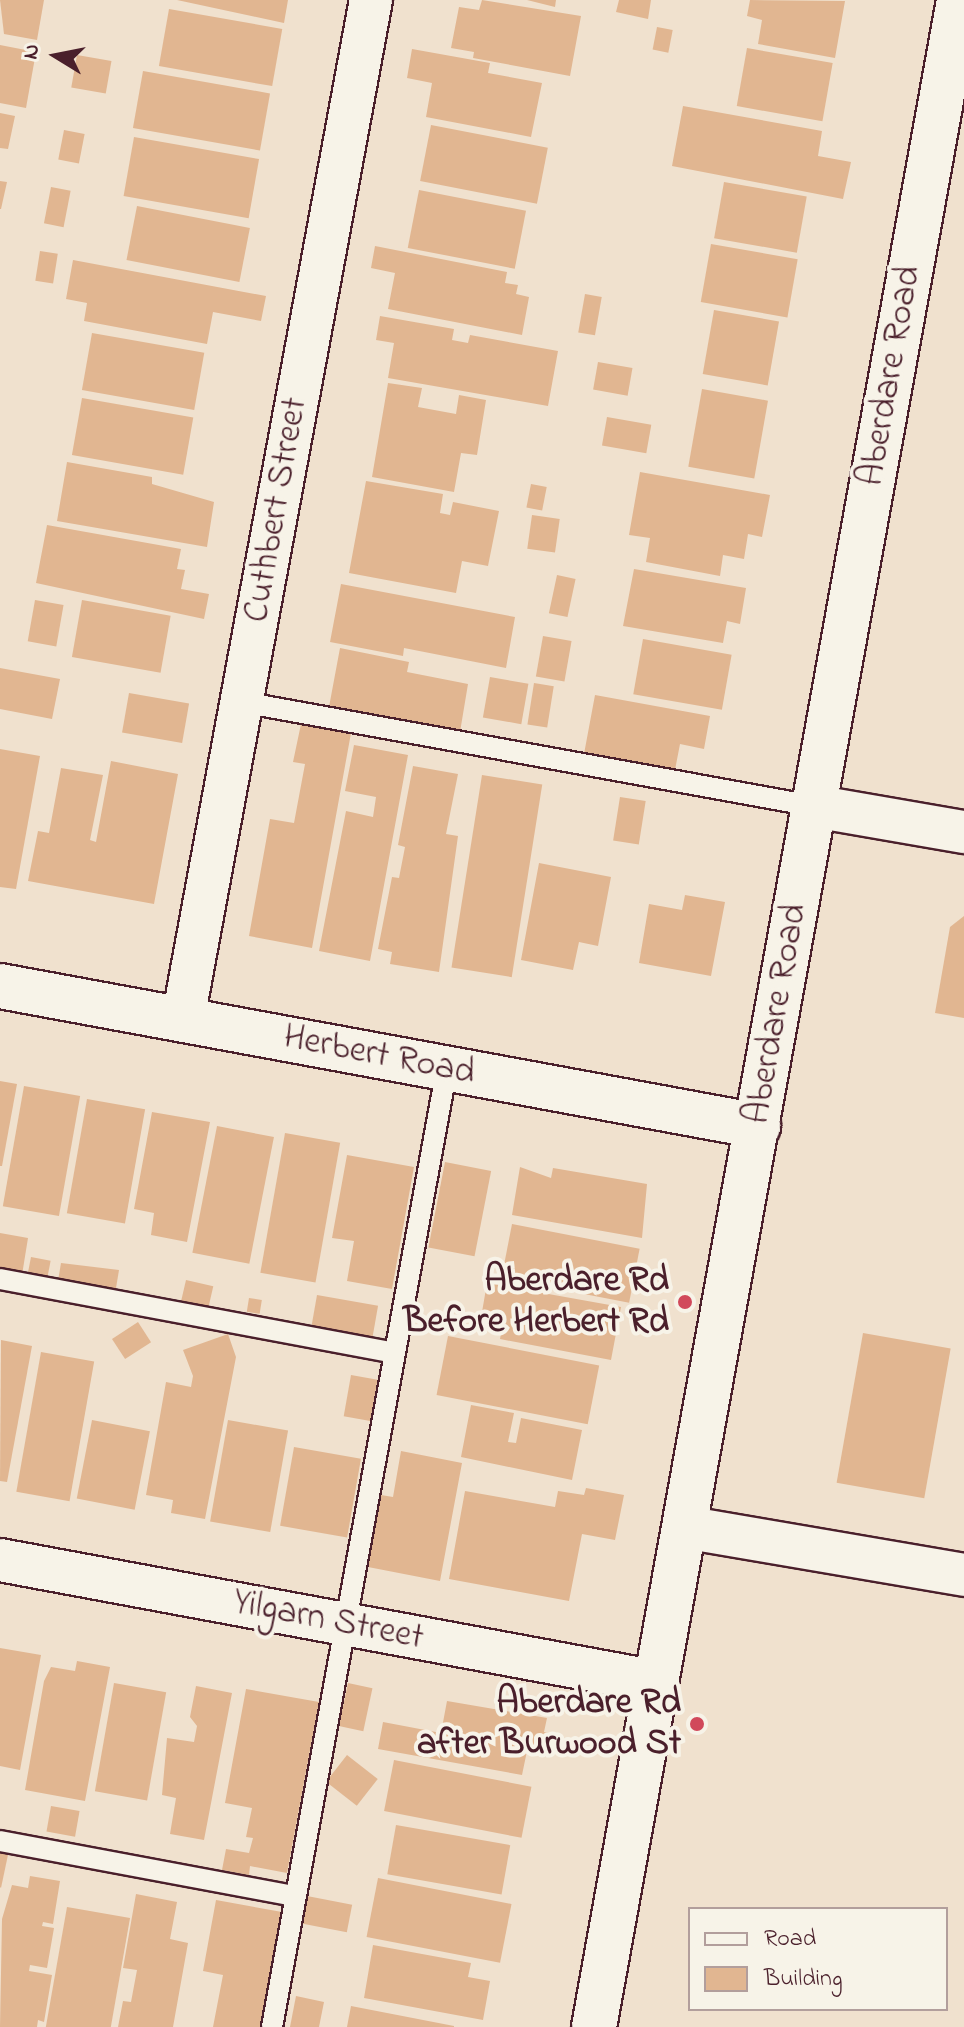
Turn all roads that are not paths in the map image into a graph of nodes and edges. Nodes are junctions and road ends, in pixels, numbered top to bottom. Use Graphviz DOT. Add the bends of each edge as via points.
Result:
graph roads {
  1 [pos="371,0"];
  2 [pos="959,0"];
  3 [pos="242,702"];
  4 [pos="813,806"];
  5 [pos="964,832"];
  6 [pos="0,986"];
  7 [pos="183,1019"];
  8 [pos="447,1068"];
  9 [pos="758,1126"];
  10 [pos="0,1279"];
  11 [pos="394,1353"];
  12 [pos="684,1527"];
  13 [pos="0,1560"];
  14 [pos="964,1575"];
  15 [pos="346,1624"];
  16 [pos="657,1682"];
  17 [pos="0,1841"];
  18 [pos="295,1896"];
  19 [pos="272,2027"];
  20 [pos="594,2027"];
  1 -- 3 [label="street, Cuthbert Street"];
  2 -- 4 [label="main road, Aberdare Road"];
  3 -- 4 [label="lane"];
  3 -- 7 [label="street, Cuthbert Street"];
  4 -- 5 [label="street"];
  4 -- 9 [label="main road, Aberdare Road"];
  6 -- 7 [label="main road, Herbert Road"];
  7 -- 8 [label="main road, Herbert Road"];
  8 -- 9 [label="main road, Herbert Road"];
  8 -- 11 [label="lane"];
  9 -- 12 [label="main road, Aberdare Road"];
  10 -- 11 [label="lane"];
  11 -- 15 [label="lane"];
  12 -- 14 [label="street"];
  12 -- 16 [label="main road, Aberdare Road"];
  13 -- 15 [label="street, Yilgarn Street"];
  15 -- 16 [label="street, Yilgarn Street"];
  15 -- 18 [label="lane"];
  16 -- 20 [label="main road, Aberdare Road"];
  17 -- 18 [label="lane"];
  18 -- 19 [label="lane"];
}
